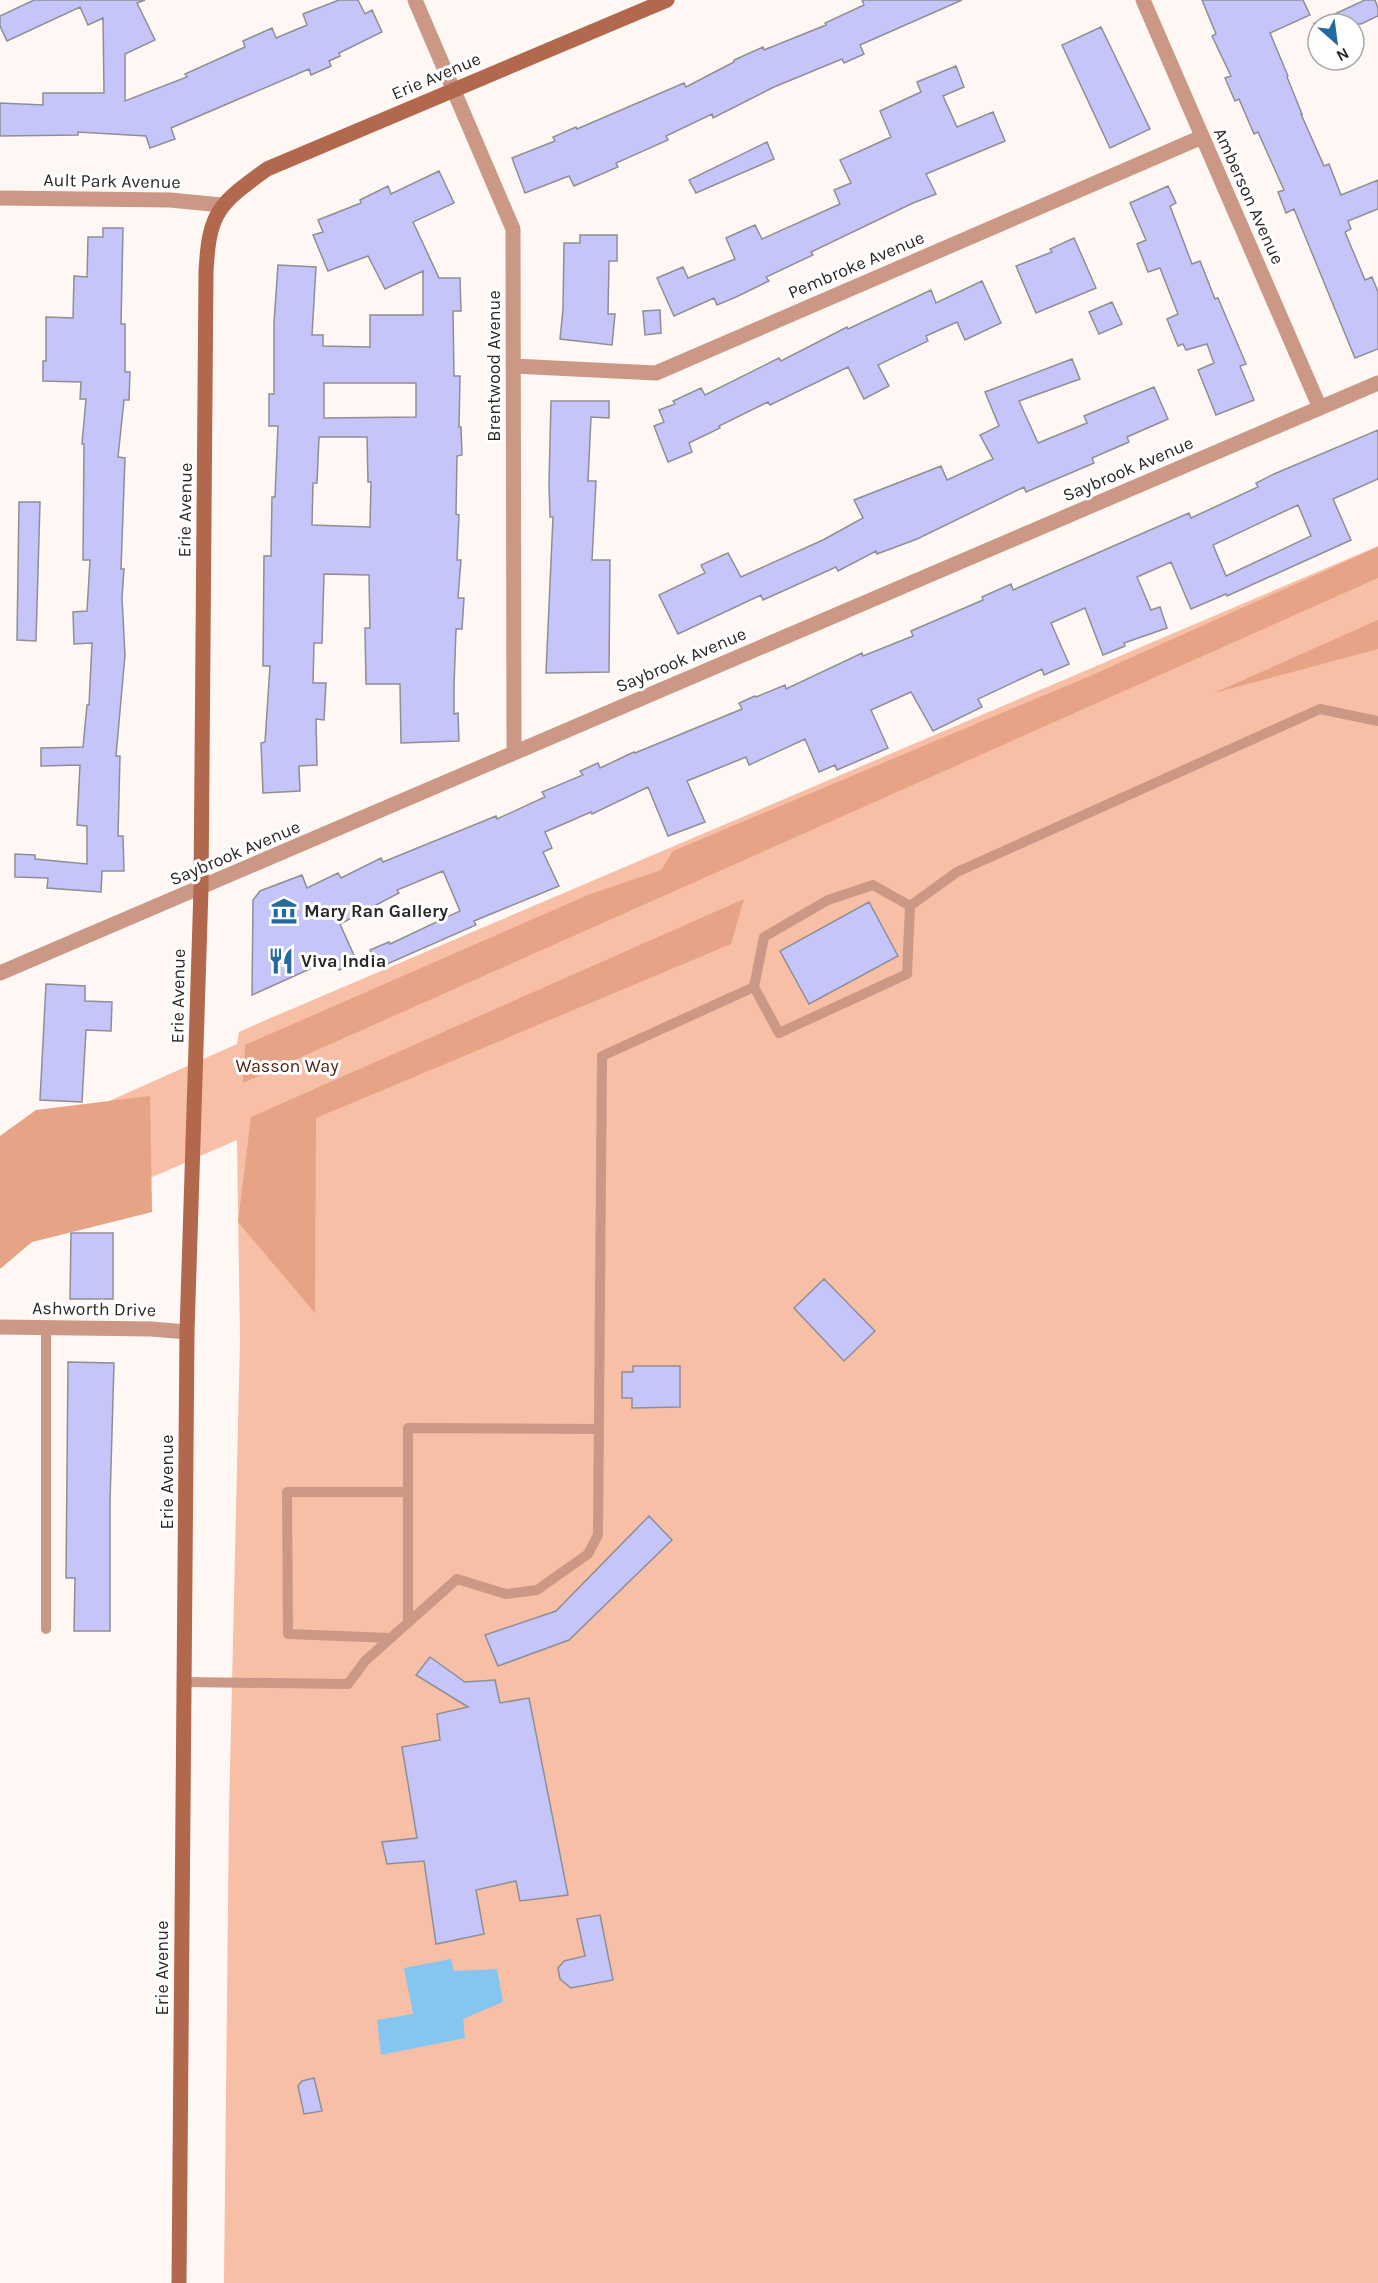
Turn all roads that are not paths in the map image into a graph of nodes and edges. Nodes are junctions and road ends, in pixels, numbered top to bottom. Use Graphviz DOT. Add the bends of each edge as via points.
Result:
graph roads {
  1 [pos="415,0"];
  2 [pos="667,0"];
  3 [pos="1143,0"];
  4 [pos="454,89"];
  5 [pos="1202,137"];
  6 [pos="0,198"];
  7 [pos="222,205"];
  8 [pos="513,366"];
  9 [pos="1378,383"];
  10 [pos="1320,408"];
  11 [pos="1378,721"];
  12 [pos="514,753"];
  13 [pos="201,889"];
  14 [pos="910,906"];
  15 [pos="0,973"];
  16 [pos="754,987"];
  17 [pos="0,1327"];
  18 [pos="46,1328"];
  19 [pos="187,1332"];
  20 [pos="598,1429"];
  21 [pos="408,1492"];
  22 [pos="408,1622"];
  23 [pos="46,1629"];
  24 [pos="391,1638"];
  25 [pos="184,1682"];
  26 [pos="179,2283"];
  1 -- 4 [label="street, Brentwood Avenue"];
  2 -- 4 [label="street, Erie Avenue"];
  3 -- 5 [label="street, Amberson Avenue"];
  4 -- 7 [label="street, Erie Avenue" via="267,169"];
  4 -- 8 [label="street, Brentwood Avenue" via="513,229"];
  5 -- 8 [label="street, Pembroke Avenue" via="656,373"];
  5 -- 10 [label="street, Amberson Avenue"];
  6 -- 7 [label="street, Ault Park Avenue" via="170,200"];
  7 -- 13 [label="street, Erie Avenue" via="212,226 206,272"];
  8 -- 12 [label="street, Brentwood Avenue"];
  9 -- 10 [label="street, Saybrook Avenue"];
  10 -- 12 [label="street, Saybrook Avenue"];
  11 -- 14 [label="lane" via="1320,709 957,872"];
  12 -- 13 [label="street, Saybrook Avenue"];
  13 -- 15 [label="street, Saybrook Avenue"];
  13 -- 19 [label="street, Erie Avenue"];
  14 -- 16 [label="lane" via="873,885 828,900 764,937"];
  14 -- 16 [label="lane" via="907,974 779,1033"];
  16 -- 20 [label="lane" via="602,1056"];
  17 -- 18 [label="street, Ashworth Drive"];
  18 -- 19 [label="street, Ashworth Drive"];
  18 -- 23 [label="lane"];
  19 -- 25 [label="street, Erie Avenue"];
  20 -- 21 [label="lane" via="408,1428"];
  20 -- 22 [label="lane" via="598,1535 588,1554 537,1590 506,1594 457,1579"];
  21 -- 22 [label="lane"];
  21 -- 24 [label="lane" via="287,1492 288,1634"];
  22 -- 24 [label="lane"];
  24 -- 25 [label="lane" via="365,1661 348,1684"];
  25 -- 26 [label="street, Erie Avenue"];
}
